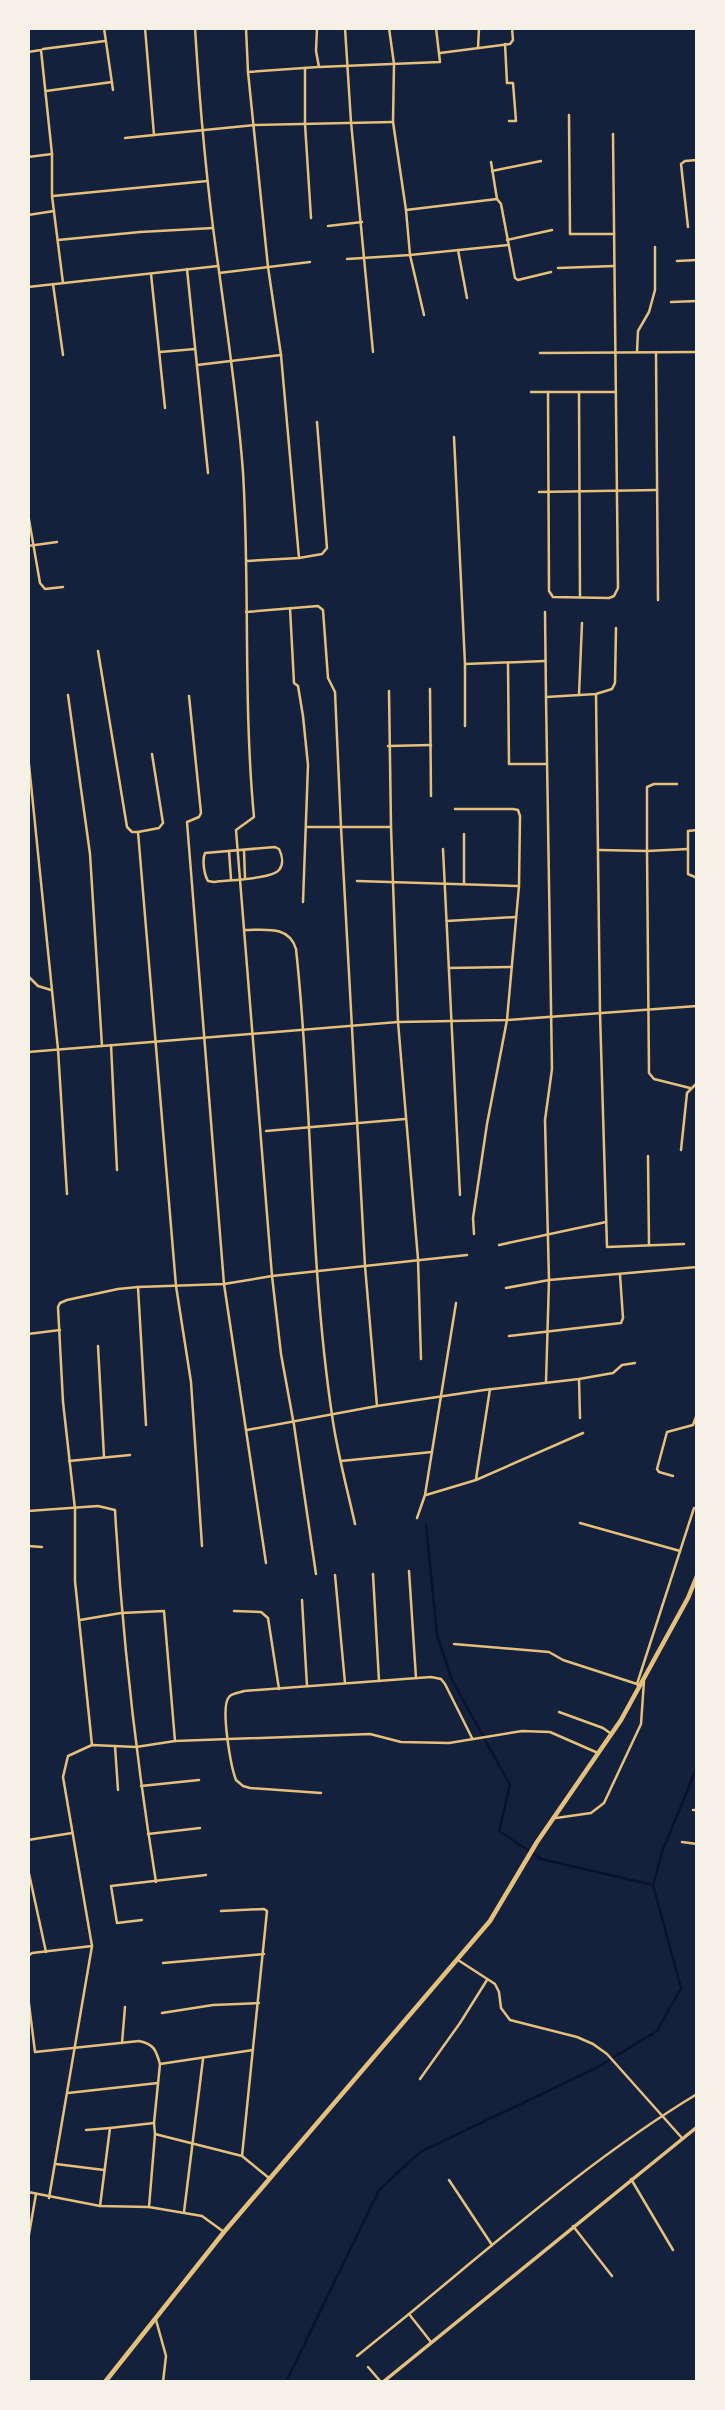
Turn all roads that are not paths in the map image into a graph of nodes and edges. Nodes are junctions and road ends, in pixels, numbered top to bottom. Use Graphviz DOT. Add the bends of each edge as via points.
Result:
graph roads {
  1 [pos="104,28"];
  2 [pos="145,28"];
  3 [pos="195,28"];
  4 [pos="246,28"];
  5 [pos="317,28"];
  6 [pos="345,28"];
  7 [pos="389,28"];
  8 [pos="436,28"];
  9 [pos="479,28"];
  10 [pos="512,28"];
  11 [pos="105,41"];
  12 [pos="505,44"];
  13 [pos="478,48"];
  14 [pos="41,50"];
  15 [pos="28,52"];
  16 [pos="439,54"];
  17 [pos="394,64"];
  18 [pos="347,65"];
  19 [pos="319,67"];
  20 [pos="305,68"];
  21 [pos="248,72"];
  22 [pos="112,82"];
  23 [pos="113,90"];
  24 [pos="46,91"];
  25 [pos="569,115"];
  26 [pos="509,121"];
  27 [pos="351,122"];
  28 [pos="393,122"];
  29 [pos="305,124"];
  30 [pos="255,125"];
  31 [pos="201,131"];
  32 [pos="613,134"];
  33 [pos="154,135"];
  34 [pos="125,138"];
  35 [pos="52,154"];
  36 [pos="28,156"];
  37 [pos="697,160"];
  38 [pos="541,161"];
  39 [pos="491,162"];
  40 [pos="492,171"];
  41 [pos="207,181"];
  42 [pos="52,196"];
  43 [pos="497,199"];
  44 [pos="406,210"];
  45 [pos="54,212"];
  46 [pos="28,215"];
  47 [pos="311,218"];
  48 [pos="362,222"];
  49 [pos="328,226"];
  50 [pos="688,227"];
  51 [pos="213,228"];
  52 [pos="552,230"];
  53 [pos="614,234"];
  54 [pos="58,240"];
  55 [pos="508,242"];
  56 [pos="655,247"];
  57 [pos="458,250"];
  58 [pos="410,255"];
  59 [pos="366,258"];
  60 [pos="346,259"];
  61 [pos="697,260"];
  62 [pos="677,261"];
  63 [pos="310,262"];
  64 [pos="218,266"];
  65 [pos="615,266"];
  66 [pos="268,267"];
  67 [pos="558,268"];
  68 [pos="187,269"];
  69 [pos="551,271"];
  70 [pos="219,273"];
  71 [pos="151,274"];
  72 [pos="63,283"];
  73 [pos="52,284"];
  74 [pos="28,287"];
  75 [pos="467,298"];
  76 [pos="671,302"];
  77 [pos="697,302"];
  78 [pos="424,315"];
  79 [pos="195,349"];
  80 [pos="373,352"];
  81 [pos="616,352"];
  82 [pos="636,352"];
  83 [pos="656,352"];
  84 [pos="697,352"];
  85 [pos="159,353"];
  86 [pos="540,353"];
  87 [pos="63,355"];
  88 [pos="281,355"];
  89 [pos="233,361"];
  90 [pos="197,365"];
  91 [pos="531,392"];
  92 [pos="548,392"];
  93 [pos="579,392"];
  94 [pos="615,392"];
  95 [pos="165,408"];
  96 [pos="317,422"];
  97 [pos="454,437"];
  98 [pos="208,473"];
  99 [pos="616,491"];
  100 [pos="657,491"];
  101 [pos="539,492"];
  102 [pos="548,492"];
  103 [pos="579,492"];
  104 [pos="28,514"];
  105 [pos="57,541"];
  106 [pos="33,545"];
  107 [pos="28,546"];
  108 [pos="299,558"];
  109 [pos="245,561"];
  110 [pos="64,587"];
  111 [pos="580,597"];
  112 [pos="658,600"];
  113 [pos="290,608"];
  114 [pos="545,611"];
  115 [pos="246,612"];
  116 [pos="582,623"];
  117 [pos="616,628"];
  118 [pos="98,651"];
  119 [pos="544,661"];
  120 [pos="465,664"];
  121 [pos="508,664"];
  122 [pos="430,689"];
  123 [pos="388,691"];
  124 [pos="596,694"];
  125 [pos="68,695"];
  126 [pos="579,695"];
  127 [pos="189,696"];
  128 [pos="546,697"];
  129 [pos="464,726"];
  130 [pos="431,745"];
  131 [pos="388,746"];
  132 [pos="152,754"];
  133 [pos="28,755"];
  134 [pos="547,764"];
  135 [pos="677,784"];
  136 [pos="431,796"];
  137 [pos="455,809"];
  138 [pos="306,827"];
  139 [pos="341,827"];
  140 [pos="391,827"];
  141 [pos="697,830"];
  142 [pos="138,832"];
  143 [pos="464,834"];
  144 [pos="443,849"];
  145 [pos="688,849"];
  146 [pos="598,850"];
  147 [pos="229,851"];
  148 [pos="244,851"];
  149 [pos="648,851"];
  150 [pos="238,852"];
  151 [pos="245,878"];
  152 [pos="697,878"];
  153 [pos="240,879"];
  154 [pos="231,880"];
  155 [pos="357,881"];
  156 [pos="393,881"];
  157 [pos="445,884"];
  158 [pos="464,884"];
  159 [pos="519,886"];
  160 [pos="303,901"];
  161 [pos="516,917"];
  162 [pos="447,921"];
  163 [pos="244,930"];
  164 [pos="512,967"];
  165 [pos="449,968"];
  166 [pos="28,976"];
  167 [pos="52,990"];
  168 [pos="697,1006"];
  169 [pos="650,1009"];
  170 [pos="600,1013"];
  171 [pos="552,1016"];
  172 [pos="452,1020"];
  173 [pos="507,1020"];
  174 [pos="697,1020"];
  175 [pos="398,1022"];
  176 [pos="351,1026"];
  177 [pos="304,1029"];
  178 [pos="253,1032"];
  179 [pos="203,1038"];
  180 [pos="154,1042"];
  181 [pos="111,1045"];
  182 [pos="102,1046"];
  183 [pos="58,1049"];
  184 [pos="28,1052"];
  185 [pos="697,1083"];
  186 [pos="690,1088"];
  187 [pos="405,1119"];
  188 [pos="357,1123"];
  189 [pos="310,1128"];
  190 [pos="266,1132"];
  191 [pos="681,1150"];
  192 [pos="648,1156"];
  193 [pos="117,1170"];
  194 [pos="67,1194"];
  195 [pos="460,1195"];
  196 [pos="606,1222"];
  197 [pos="474,1234"];
  198 [pos="547,1236"];
  199 [pos="684,1244"];
  200 [pos="499,1245"];
  201 [pos="649,1245"];
  202 [pos="467,1255"];
  203 [pos="418,1259"];
  204 [pos="365,1266"];
  205 [pos="697,1267"];
  206 [pos="318,1271"];
  207 [pos="620,1275"];
  208 [pos="272,1276"];
  209 [pos="549,1280"];
  210 [pos="224,1284"];
  211 [pos="176,1286"];
  212 [pos="138,1287"];
  213 [pos="506,1288"];
  214 [pos="456,1303"];
  215 [pos="60,1330"];
  216 [pos="548,1331"];
  217 [pos="28,1334"];
  218 [pos="509,1336"];
  219 [pos="98,1346"];
  220 [pos="421,1359"];
  221 [pos="635,1363"];
  222 [pos="579,1379"];
  223 [pos="546,1382"];
  224 [pos="490,1389"];
  225 [pos="440,1396"];
  226 [pos="377,1406"];
  227 [pos="697,1414"];
  228 [pos="332,1415"];
  229 [pos="580,1418"];
  230 [pos="294,1421"];
  231 [pos="146,1425"];
  232 [pos="246,1430"];
  233 [pos="583,1433"];
  234 [pos="432,1452"];
  235 [pos="130,1455"];
  236 [pos="104,1457"];
  237 [pos="69,1461"];
  238 [pos="341,1461"];
  239 [pos="673,1476"];
  240 [pos="476,1480"];
  241 [pos="425,1495"];
  242 [pos="694,1508"];
  243 [pos="75,1509"];
  244 [pos="28,1511"];
  245 [pos="417,1518"];
  246 [pos="580,1522"];
  247 [pos="355,1524"];
  248 [pos="28,1546"];
  249 [pos="202,1546"];
  250 [pos="42,1547"];
  251 [pos="680,1551"];
  252 [pos="266,1563"];
  253 [pos="409,1571"];
  254 [pos="316,1574"];
  255 [pos="373,1574"];
  256 [pos="335,1575"];
  257 [pos="697,1576"];
  258 [pos="302,1600"];
  259 [pos="234,1611"];
  260 [pos="121,1612"];
  261 [pos="80,1620"];
  262 [pos="454,1644"];
  263 [pos="416,1678"];
  264 [pos="644,1678"];
  265 [pos="379,1681"];
  266 [pos="345,1684"];
  267 [pos="307,1686"];
  268 [pos="638,1686"];
  269 [pos="278,1689"];
  270 [pos="559,1712"];
  271 [pos="612,1734"];
  272 [pos="227,1739"];
  273 [pos="472,1739"];
  274 [pos="175,1741"];
  275 [pos="92,1745"];
  276 [pos="115,1746"];
  277 [pos="136,1747"];
  278 [pos="598,1753"];
  279 [pos="200,1780"];
  280 [pos="141,1786"];
  281 [pos="118,1790"];
  282 [pos="321,1793"];
  283 [pos="553,1818"];
  284 [pos="200,1828"];
  285 [pos="72,1833"];
  286 [pos="148,1834"];
  287 [pos="28,1840"];
  288 [pos="682,1842"];
  289 [pos="697,1844"];
  290 [pos="28,1869"];
  291 [pos="206,1875"];
  292 [pos="156,1882"];
  293 [pos="221,1911"];
  294 [pos="142,1920"];
  295 [pos="92,1946"];
  296 [pos="46,1952"];
  297 [pos="264,1954"];
  298 [pos="28,1956"];
  299 [pos="458,1960"];
  300 [pos="163,1962"];
  301 [pos="488,1979"];
  302 [pos="28,1996"];
  303 [pos="258,2003"];
  304 [pos="125,2007"];
  305 [pos="162,2012"];
  306 [pos="122,2043"];
  307 [pos="74,2049"];
  308 [pos="253,2050"];
  309 [pos="203,2059"];
  310 [pos="160,2064"];
  311 [pos="420,2079"];
  312 [pos="158,2083"];
  313 [pos="67,2093"];
  314 [pos="697,2094"];
  315 [pos="661,2116"];
  316 [pos="154,2123"];
  317 [pos="697,2127"];
  318 [pos="110,2128"];
  319 [pos="86,2130"];
  320 [pos="155,2134"];
  321 [pos="682,2138"];
  322 [pos="192,2144"];
  323 [pos="242,2156"];
  324 [pos="55,2164"];
  325 [pos="104,2170"];
  326 [pos="270,2179"];
  327 [pos="631,2179"];
  328 [pos="449,2180"];
  329 [pos="28,2192"];
  330 [pos="36,2194"];
  331 [pos="49,2198"];
  332 [pos="100,2206"];
  333 [pos="149,2207"];
  334 [pos="184,2213"];
  335 [pos="573,2226"];
  336 [pos="224,2232"];
  337 [pos="28,2240"];
  338 [pos="492,2245"];
  339 [pos="673,2250"];
  340 [pos="612,2276"];
  341 [pos="409,2315"];
  342 [pos="155,2317"];
  343 [pos="431,2342"];
  344 [pos="357,2356"];
  345 [pos="368,2367"];
  346 [pos="104,2382"];
  347 [pos="163,2382"];
  348 [pos="382,2382"];
  1 -- 11 [label="street"];
  2 -- 33 [label="street"];
  3 -- 31 [label="street"];
  4 -- 21 [label="street"];
  5 -- 19 [label="street"];
  6 -- 18 [label="street"];
  7 -- 17 [label="street"];
  8 -- 16 [label="street"];
  9 -- 13 [label="street"];
  10 -- 12 [label="street" via="513,40"];
  11 -- 14 [label="street"];
  11 -- 22 [label="street"];
  12 -- 13 [label="street"];
  12 -- 26 [label="street" via="507,83 513,83 516,121"];
  13 -- 16 [label="street"];
  14 -- 15 [label="street"];
  14 -- 24 [label="street"];
  16 -- 17 [label="street" via="440,62"];
  17 -- 18 [label="street"];
  17 -- 28 [label="street"];
  18 -- 19 [label="street"];
  18 -- 27 [label="street"];
  19 -- 20 [label="street"];
  20 -- 21 [label="street"];
  20 -- 29 [label="street"];
  21 -- 30 [label="street"];
  22 -- 23 [label="street"];
  22 -- 24 [label="street"];
  24 -- 35 [label="street"];
  25 -- 53 [label="street" via="570,234"];
  27 -- 28 [label="street"];
  27 -- 29 [label="street"];
  27 -- 48 [label="street"];
  28 -- 44 [label="street"];
  29 -- 30 [label="street"];
  29 -- 47 [label="street"];
  30 -- 31 [label="street"];
  30 -- 66 [label="street"];
  31 -- 33 [label="street"];
  31 -- 41 [label="street"];
  32 -- 53 [label="street"];
  33 -- 34 [label="street"];
  35 -- 36 [label="street"];
  35 -- 42 [label="street"];
  37 -- 50 [label="street" via="681,164"];
  38 -- 40 [label="street"];
  39 -- 40 [label="street"];
  40 -- 43 [label="street"];
  41 -- 42 [label="street"];
  41 -- 51 [label="street"];
  42 -- 45 [label="street"];
  43 -- 44 [label="street"];
  43 -- 55 [label="street"];
  44 -- 58 [label="street"];
  45 -- 46 [label="street"];
  45 -- 54 [label="street"];
  48 -- 49 [label="street"];
  48 -- 59 [label="street"];
  51 -- 54 [label="street"];
  51 -- 64 [label="street"];
  52 -- 55 [label="street"];
  53 -- 65 [label="street"];
  54 -- 72 [label="street"];
  55 -- 57 [label="street"];
  55 -- 69 [label="street" via="516,279"];
  56 -- 82 [label="street" via="654,290 638,331"];
  57 -- 58 [label="street"];
  57 -- 75 [label="street"];
  58 -- 59 [label="street"];
  58 -- 78 [label="street"];
  59 -- 60 [label="street"];
  59 -- 80 [label="street"];
  61 -- 62 [label="street"];
  63 -- 66 [label="street"];
  64 -- 68 [label="street"];
  64 -- 70 [label="street"];
  65 -- 67 [label="street"];
  65 -- 81 [label="street"];
  66 -- 70 [label="street"];
  66 -- 88 [label="street"];
  68 -- 71 [label="street"];
  68 -- 79 [label="street"];
  70 -- 89 [label="street"];
  71 -- 72 [label="street"];
  71 -- 85 [label="street"];
  72 -- 73 [label="street"];
  73 -- 74 [label="street"];
  73 -- 87 [label="street"];
  76 -- 77 [label="street"];
  79 -- 85 [label="street"];
  79 -- 90 [label="street"];
  81 -- 82 [label="street"];
  81 -- 86 [label="street"];
  81 -- 94 [label="street"];
  82 -- 83 [label="street"];
  83 -- 84 [label="street"];
  83 -- 100 [label="street"];
  85 -- 95 [label="street"];
  88 -- 89 [label="street"];
  88 -- 108 [label="street"];
  89 -- 90 [label="street"];
  89 -- 109 [label="street"];
  90 -- 98 [label="street"];
  91 -- 92 [label="street"];
  92 -- 93 [label="street"];
  92 -- 102 [label="street"];
  93 -- 94 [label="street"];
  93 -- 103 [label="street"];
  94 -- 99 [label="street"];
  96 -- 108 [label="street" via="327,548 322,554"];
  97 -- 120 [label="street"];
  99 -- 100 [label="street"];
  99 -- 103 [label="street"];
  99 -- 111 [label="street" via="616,592 608,598"];
  100 -- 112 [label="street"];
  101 -- 102 [label="street"];
  102 -- 103 [label="street"];
  102 -- 111 [label="street" via="548,591 553,597"];
  103 -- 111 [label="street"];
  104 -- 106 [label="street"];
  105 -- 106 [label="street"];
  106 -- 107 [label="street"];
  106 -- 110 [label="street" via="40,583 45,589"];
  108 -- 109 [label="street"];
  109 -- 115 [label="street"];
  113 -- 115 [label="street"];
  113 -- 138 [label="street" via="294,682 303,716 307,765"];
  113 -- 139 [label="street" via="318,606 323,610 328,678 335,692"];
  114 -- 119 [label="street"];
  115 -- 150 [label="street" via="248,757 254,817 236,830"];
  116 -- 126 [label="street"];
  117 -- 124 [label="street" via="615,683 608,692"];
  118 -- 142 [label="street" via="127,827"];
  119 -- 121 [label="street"];
  119 -- 128 [label="street"];
  120 -- 121 [label="street"];
  120 -- 129 [label="street"];
  121 -- 134 [label="street" via="509,764"];
  122 -- 130 [label="street"];
  123 -- 131 [label="street"];
  124 -- 126 [label="street"];
  124 -- 146 [label="street"];
  125 -- 182 [label="street" via="90,854"];
  126 -- 128 [label="street"];
  127 -- 179 [label="street" via="201,813 187,822"];
  128 -- 134 [label="street"];
  130 -- 131 [label="street"];
  130 -- 136 [label="street"];
  131 -- 140 [label="street"];
  132 -- 142 [label="street" via="163,823"];
  133 -- 167 [label="street"];
  134 -- 171 [label="street"];
  135 -- 149 [label="street" via="647,787"];
  137 -- 159 [label="street" via="518,810"];
  138 -- 139 [label="street"];
  138 -- 160 [label="street"];
  139 -- 140 [label="street"];
  139 -- 176 [label="street"];
  140 -- 156 [label="street"];
  141 -- 145 [label="street" via="688,831"];
  142 -- 180 [label="street"];
  143 -- 158 [label="street"];
  144 -- 157 [label="street"];
  145 -- 149 [label="street"];
  145 -- 152 [label="street" via="688,874"];
  146 -- 149 [label="street"];
  146 -- 170 [label="street"];
  147 -- 150 [label="street"];
  147 -- 154 [label="street"];
  147 -- 154 [label="street" via="205,853 205,876 208,881"];
  148 -- 150 [label="street"];
  148 -- 151 [label="street"];
  148 -- 151 [label="street" via="275,847 282,856 278,872"];
  149 -- 169 [label="street"];
  150 -- 153 [label="street"];
  151 -- 153 [label="street"];
  153 -- 154 [label="street"];
  153 -- 163 [label="street"];
  155 -- 156 [label="street"];
  156 -- 157 [label="street"];
  156 -- 175 [label="street"];
  157 -- 158 [label="street"];
  157 -- 162 [label="street"];
  158 -- 159 [label="street"];
  159 -- 161 [label="street"];
  161 -- 162 [label="street"];
  161 -- 164 [label="street"];
  162 -- 165 [label="street"];
  163 -- 177 [label="street" via="281,931 294,940"];
  163 -- 178 [label="street"];
  164 -- 165 [label="street"];
  164 -- 173 [label="street"];
  165 -- 172 [label="street"];
  166 -- 167 [label="street" via="38,986"];
  167 -- 183 [label="street"];
  168 -- 169 [label="street"];
  168 -- 174 [label="street"];
  169 -- 170 [label="street"];
  169 -- 186 [label="street" via="651,1076"];
  170 -- 171 [label="street"];
  170 -- 196 [label="street"];
  171 -- 173 [label="street"];
  171 -- 198 [label="street" via="552,1069 545,1120"];
  172 -- 173 [label="street"];
  172 -- 175 [label="street"];
  172 -- 195 [label="street"];
  173 -- 197 [label="street" via="487,1124"];
  175 -- 176 [label="street"];
  175 -- 187 [label="street"];
  176 -- 177 [label="street"];
  176 -- 188 [label="street"];
  177 -- 178 [label="street"];
  177 -- 189 [label="street"];
  178 -- 179 [label="street"];
  178 -- 208 [label="street"];
  179 -- 180 [label="street"];
  179 -- 210 [label="street"];
  180 -- 181 [label="street"];
  180 -- 211 [label="street"];
  181 -- 182 [label="street"];
  181 -- 193 [label="street"];
  182 -- 183 [label="street"];
  183 -- 184 [label="street"];
  183 -- 194 [label="street"];
  185 -- 186 [label="street"];
  186 -- 191 [label="street"];
  187 -- 188 [label="street"];
  187 -- 203 [label="street"];
  188 -- 189 [label="street"];
  188 -- 204 [label="street"];
  189 -- 190 [label="street"];
  189 -- 206 [label="street"];
  192 -- 201 [label="street"];
  196 -- 198 [label="street"];
  196 -- 201 [label="street" via="607,1247"];
  198 -- 200 [label="street"];
  198 -- 209 [label="street"];
  199 -- 201 [label="street"];
  202 -- 203 [label="street"];
  203 -- 204 [label="street"];
  203 -- 220 [label="street"];
  204 -- 206 [label="street"];
  204 -- 226 [label="street"];
  205 -- 207 [label="street"];
  206 -- 208 [label="street"];
  206 -- 228 [label="street"];
  207 -- 209 [label="street"];
  207 -- 216 [label="street" via="621,1322"];
  208 -- 210 [label="street"];
  208 -- 230 [label="street"];
  209 -- 213 [label="street"];
  209 -- 216 [label="street"];
  210 -- 211 [label="street"];
  210 -- 232 [label="street"];
  211 -- 212 [label="street"];
  211 -- 249 [label="street" via="191,1382"];
  212 -- 215 [label="street" via="60,1303"];
  212 -- 231 [label="street"];
  214 -- 225 [label="street"];
  215 -- 217 [label="street"];
  215 -- 237 [label="street"];
  216 -- 218 [label="street"];
  216 -- 223 [label="street"];
  219 -- 236 [label="street"];
  221 -- 222 [label="street" via="622,1365 613,1373"];
  222 -- 223 [label="street"];
  222 -- 229 [label="street"];
  223 -- 224 [label="street"];
  224 -- 225 [label="street"];
  224 -- 240 [label="street"];
  225 -- 226 [label="street"];
  225 -- 234 [label="street"];
  226 -- 228 [label="street"];
  227 -- 239 [label="street" via="693,1425 667,1432 657,1467"];
  228 -- 230 [label="street"];
  228 -- 238 [label="street"];
  230 -- 232 [label="street"];
  230 -- 254 [label="street"];
  232 -- 252 [label="street"];
  233 -- 240 [label="street"];
  234 -- 238 [label="street"];
  234 -- 241 [label="street"];
  235 -- 236 [label="street"];
  236 -- 237 [label="street"];
  237 -- 243 [label="street"];
  238 -- 247 [label="street"];
  240 -- 241 [label="street"];
  241 -- 245 [label="street"];
  242 -- 251 [label="street"];
  243 -- 244 [label="street"];
  243 -- 260 [label="street" via="98,1506 115,1510"];
  243 -- 261 [label="street"];
  246 -- 251 [label="street"];
  248 -- 250 [label="street"];
  251 -- 268 [label="street"];
  253 -- 263 [label="street"];
  255 -- 265 [label="street"];
  256 -- 266 [label="street"];
  257 -- 264 [label="main road"];
  258 -- 267 [label="street"];
  259 -- 269 [label="street" via="261,1612 268,1618"];
  260 -- 261 [label="street"];
  260 -- 274 [label="street" via="164,1611"];
  260 -- 277 [label="street"];
  261 -- 275 [label="street"];
  262 -- 268 [label="street" via="549,1652"];
  263 -- 265 [label="street"];
  263 -- 273 [label="street" via="441,1679"];
  264 -- 268 [label="main road"];
  264 -- 283 [label="street" via="641,1724 604,1803 591,1813"];
  265 -- 266 [label="street"];
  266 -- 267 [label="street"];
  267 -- 269 [label="street"];
  268 -- 271 [label="main road"];
  269 -- 272 [label="street" via="231,1695 226,1700"];
  270 -- 271 [label="street"];
  271 -- 278 [label="main road"];
  272 -- 273 [label="street" via="370,1734 401,1742"];
  272 -- 274 [label="street"];
  272 -- 282 [label="street" via="231,1768 243,1786"];
  273 -- 278 [label="street" via="550,1732"];
  274 -- 277 [label="street"];
  275 -- 276 [label="street"];
  275 -- 285 [label="street" via="68,1756 63,1777"];
  276 -- 277 [label="street"];
  276 -- 281 [label="street"];
  277 -- 280 [label="street"];
  278 -- 283 [label="main road"];
  279 -- 280 [label="street"];
  280 -- 286 [label="street"];
  283 -- 299 [label="main road" via="490,1921"];
  284 -- 286 [label="street"];
  285 -- 287 [label="street"];
  285 -- 295 [label="street"];
  286 -- 292 [label="street"];
  288 -- 289 [label="street"];
  290 -- 296 [label="street"];
  291 -- 292 [label="street"];
  292 -- 294 [label="street" via="111,1886 117,1923"];
  293 -- 297 [label="street" via="267,1911"];
  295 -- 296 [label="street"];
  295 -- 307 [label="street"];
  296 -- 298 [label="street"];
  297 -- 300 [label="street"];
  297 -- 303 [label="street"];
  299 -- 301 [label="street"];
  299 -- 326 [label="main road"];
  301 -- 311 [label="street"];
  301 -- 315 [label="street" via="495,1984 501,2008 510,2020 593,2044"];
  302 -- 307 [label="street" via="35,2052"];
  303 -- 305 [label="street"];
  303 -- 308 [label="street"];
  304 -- 306 [label="street"];
  306 -- 307 [label="street"];
  306 -- 310 [label="street" via="152,2045"];
  307 -- 313 [label="street"];
  308 -- 309 [label="street"];
  308 -- 323 [label="street"];
  309 -- 310 [label="street"];
  309 -- 322 [label="street"];
  310 -- 312 [label="street"];
  312 -- 313 [label="street"];
  312 -- 316 [label="street"];
  313 -- 324 [label="street"];
  314 -- 315 [label="street"];
  315 -- 321 [label="street"];
  315 -- 338 [label="street"];
  316 -- 318 [label="street"];
  316 -- 320 [label="street"];
  317 -- 321 [label="street"];
  318 -- 319 [label="street"];
  318 -- 325 [label="street"];
  320 -- 322 [label="street"];
  320 -- 333 [label="street"];
  321 -- 327 [label="street"];
  322 -- 323 [label="street"];
  322 -- 334 [label="street"];
  323 -- 326 [label="street"];
  324 -- 325 [label="street"];
  324 -- 331 [label="street"];
  325 -- 332 [label="street"];
  326 -- 336 [label="main road"];
  327 -- 335 [label="street"];
  327 -- 339 [label="street"];
  328 -- 338 [label="street"];
  329 -- 330 [label="street"];
  330 -- 331 [label="street"];
  330 -- 337 [label="street"];
  331 -- 332 [label="street"];
  332 -- 333 [label="street"];
  333 -- 334 [label="street"];
  334 -- 336 [label="street" via="202,2216"];
  335 -- 340 [label="street"];
  335 -- 343 [label="street"];
  336 -- 342 [label="main road"];
  338 -- 341 [label="street"];
  341 -- 343 [label="street"];
  341 -- 344 [label="street"];
  342 -- 346 [label="main road"];
  342 -- 347 [label="street" via="166,2356"];
  343 -- 348 [label="street"];
  345 -- 348 [label="street"];
}
